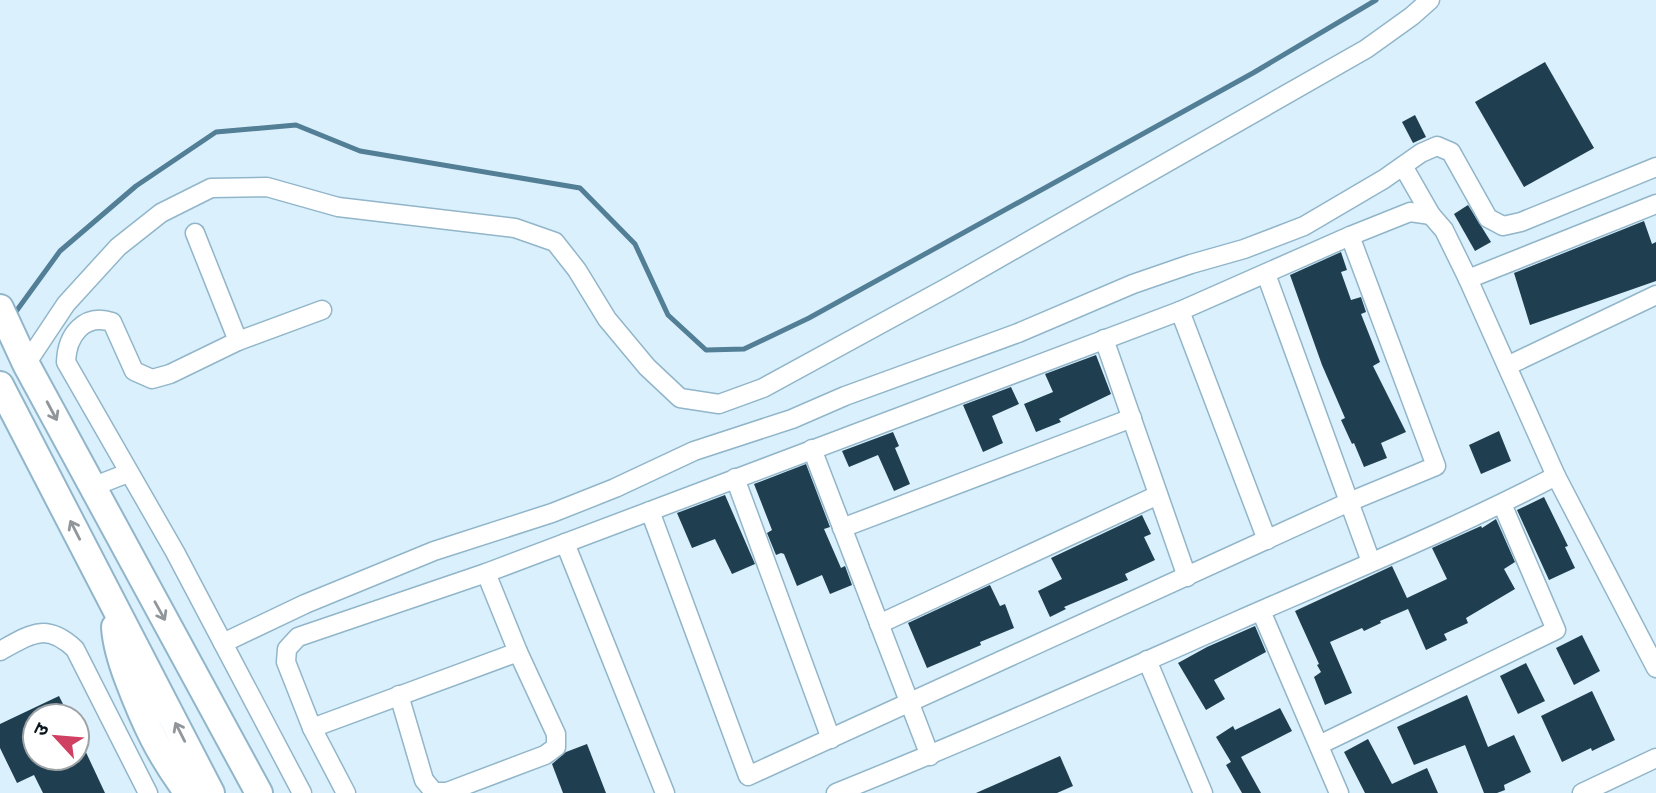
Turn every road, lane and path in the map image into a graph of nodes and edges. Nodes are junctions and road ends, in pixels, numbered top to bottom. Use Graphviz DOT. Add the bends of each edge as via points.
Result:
graph roads {
  1 [pos="1430,0"];
  2 [pos="1403,166"];
  3 [pos="1656,167"];
  4 [pos="1656,204"];
  5 [pos="1431,215"];
  6 [pos="195,233"];
  7 [pos="1350,236"];
  8 [pos="1266,274"];
  9 [pos="1468,279"];
  10 [pos="1656,295"];
  11 [pos="0,307"];
  12 [pos="321,310"];
  13 [pos="1180,311"];
  14 [pos="1104,339"];
  15 [pos="238,341"];
  16 [pos="23,357"];
  17 [pos="1507,366"];
  18 [pos="5,394"];
  19 [pos="1132,418"];
  20 [pos="812,449"];
  21 [pos="128,473"];
  22 [pos="1556,475"];
  23 [pos="735,478"];
  24 [pos="92,487"];
  25 [pos="1158,495"];
  26 [pos="1349,502"];
  27 [pos="1502,504"];
  28 [pos="650,511"];
  29 [pos="842,528"];
  30 [pos="1267,540"];
  31 [pos="565,543"];
  32 [pos="1371,562"];
  33 [pos="486,573"];
  34 [pos="1187,577"];
  35 [pos="115,608"];
  36 [pos="1261,611"];
  37 [pos="879,624"];
  38 [pos="223,643"];
  39 [pos="0,651"];
  40 [pos="518,652"];
  41 [pos="1147,660"];
  42 [pos="1656,668"];
  43 [pos="399,695"];
  44 [pos="910,703"];
  45 [pos="312,728"];
  46 [pos="831,739"];
  47 [pos="1319,746"];
  48 [pos="930,756"];
  49 [pos="1656,758"];
  50 [pos="148,793"];
  51 [pos="188,793"];
  52 [pos="211,793"];
  53 [pos="259,793"];
  54 [pos="302,793"];
  55 [pos="346,793"];
  56 [pos="665,793"];
  57 [pos="836,793"];
  58 [pos="1203,793"];
  59 [pos="1339,793"];
  60 [pos="1582,793"];
  1 -- 16 [label="street" via="1366,49 950,286 763,388 719,404 680,398 647,367 607,319 555,242 515,228 338,207 267,187 211,188 161,213 118,247"];
  2 -- 3 [label="street" via="1437,146 1451,152 1488,218 1503,226"];
  2 -- 5 [label="street"];
  2 -- 38 [label="street" via="1304,226 1132,284 1018,333 694,451 552,513 434,551"];
  4 -- 9 [label="street"];
  5 -- 7 [label="street" via="1410,212"];
  5 -- 9 [label="street" via="1444,230"];
  6 -- 15 [label="street"];
  7 -- 8 [label="street"];
  7 -- 26 [label="street" via="1436,466"];
  8 -- 13 [label="street"];
  8 -- 26 [label="street"];
  9 -- 17 [label="street"];
  10 -- 17 [label="street"];
  11 -- 16 [label="street"];
  12 -- 15 [label="street"];
  13 -- 14 [label="street"];
  13 -- 30 [label="street"];
  14 -- 19 [label="street"];
  14 -- 20 [label="street"];
  15 -- 21 [label="street" via="152,379 134,371 112,322 99,317 88,321 72,338 66,362"];
  16 -- 24 [label="street, one-way"];
  17 -- 22 [label="street"];
  35 -- 18 [label="street, one-way"];
  19 -- 25 [label="street"];
  19 -- 29 [label="street"];
  20 -- 23 [label="street"];
  20 -- 29 [label="street"];
  21 -- 24 [label="street"];
  21 -- 38 [label="street"];
  22 -- 27 [label="street"];
  22 -- 42 [label="street"];
  23 -- 28 [label="street"];
  23 -- 46 [label="street"];
  24 -- 53 [label="street, one-way"];
  25 -- 34 [label="street"];
  25 -- 37 [label="street"];
  26 -- 30 [label="street"];
  26 -- 32 [label="street"];
  27 -- 32 [label="street"];
  27 -- 47 [label="street" via="1556,630"];
  28 -- 31 [label="street"];
  28 -- 46 [label="street" via="748,776"];
  29 -- 37 [label="street"];
  30 -- 34 [label="street"];
  31 -- 33 [label="street"];
  31 -- 56 [label="street"];
  32 -- 36 [label="street"];
  33 -- 40 [label="street"];
  33 -- 45 [label="street" via="298,637 287,649 286,662"];
  34 -- 44 [label="street"];
  35 -- 51 [label="street" via="123,665 144,724"];
  52 -- 35 [label="street, one-way"];
  36 -- 41 [label="street"];
  36 -- 47 [label="street"];
  37 -- 44 [label="street"];
  38 -- 54 [label="street"];
  39 -- 50 [label="street" via="45,631 62,637 75,649"];
  40 -- 43 [label="street"];
  40 -- 43 [label="street" via="556,734 556,747 447,792 434,792 424,780"];
  41 -- 48 [label="street"];
  41 -- 58 [label="street"];
  43 -- 45 [label="street"];
  44 -- 46 [label="street"];
  44 -- 48 [label="street"];
  45 -- 55 [label="street"];
  47 -- 59 [label="street"];
  48 -- 57 [label="street"];
  49 -- 60 [label="street"];
}
